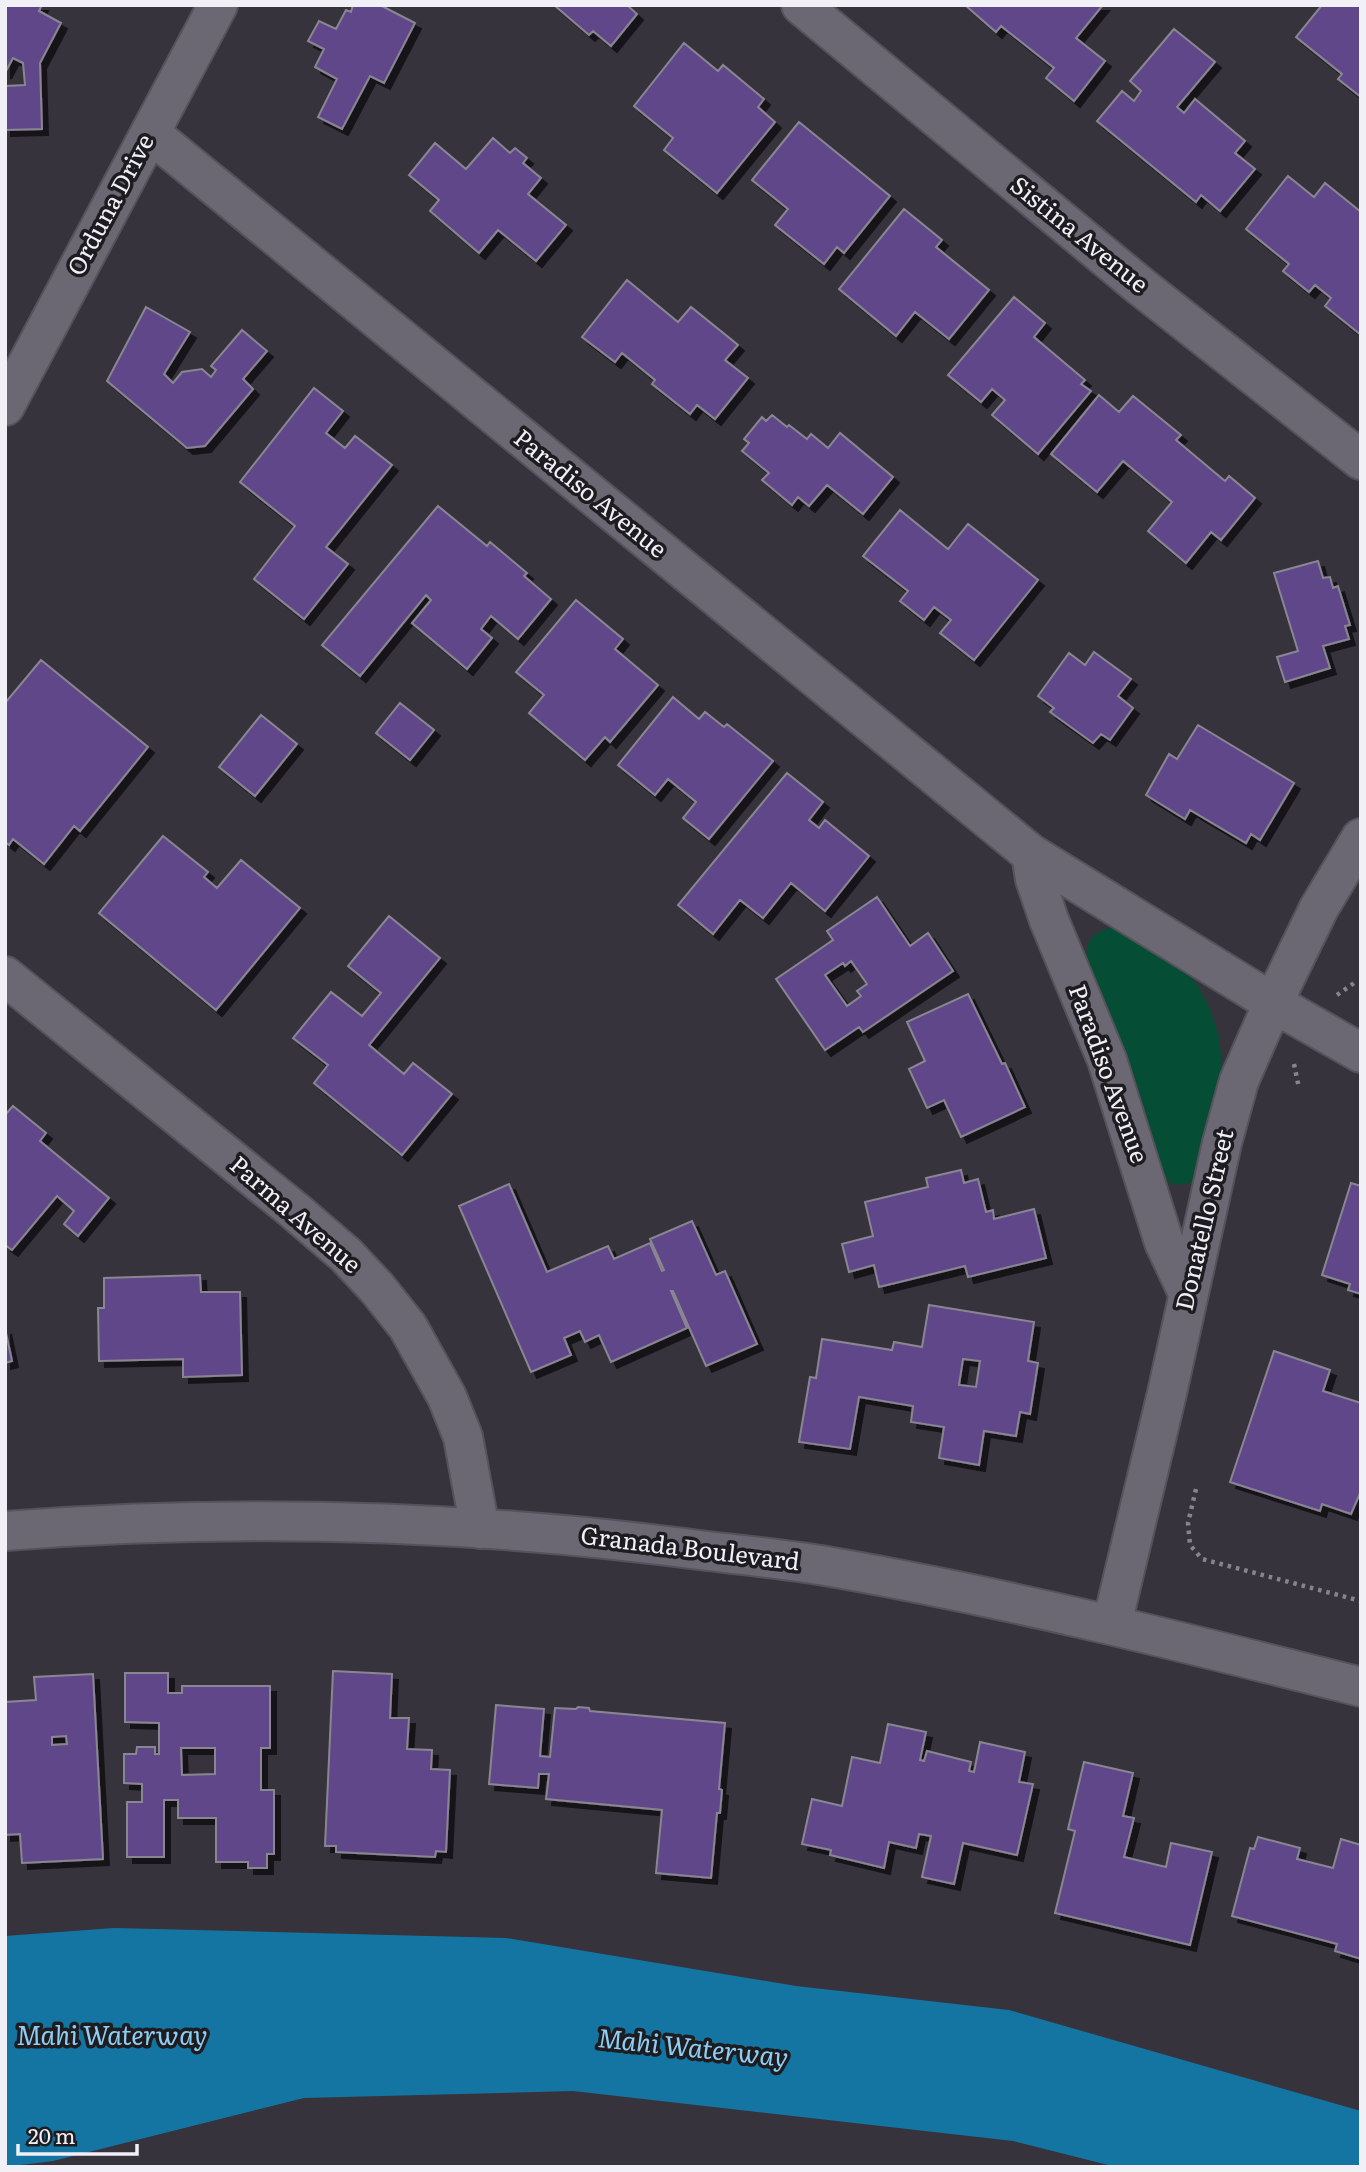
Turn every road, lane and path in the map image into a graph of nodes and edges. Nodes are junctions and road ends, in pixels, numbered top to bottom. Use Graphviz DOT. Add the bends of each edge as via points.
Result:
graph roads {
  1 [pos="218,5"];
  2 [pos="801,5"];
  3 [pos="149,133"];
  4 [pos="5,405"];
  5 [pos="1361,460"];
  6 [pos="1361,838"];
  7 [pos="1031,854"];
  8 [pos="5,976"];
  9 [pos="1357,981"];
  10 [pos="1331,1000"];
  11 [pos="1273,1003"];
  12 [pos="1361,1053"];
  13 [pos="1294,1064"];
  14 [pos="1299,1088"];
  15 [pos="1188,1293"];
  16 [pos="1196,1489"];
  17 [pos="480,1528"];
  18 [pos="5,1531"];
  19 [pos="1361,1601"];
  20 [pos="1112,1624"];
  21 [pos="1361,1687"];
  1 -- 3 [label="street, Orduna Drive"];
  2 -- 5 [label="street, Sistina Avenue" via="1139,285"];
  3 -- 4 [label="street, Orduna Drive"];
  3 -- 7 [label="street, Paradiso Avenue"];
  6 -- 11 [label="street, Donatello Street" via="1319,908"];
  7 -- 11 [label="street, Paradiso Avenue"];
  7 -- 15 [label="street, Paradiso Avenue" via="1049,920 1107,1060 1164,1242"];
  8 -- 17 [label="street, Parma Avenue" via="295,1211 377,1288 408,1327 447,1397 463,1437"];
  9 -- 10 [label="path"];
  11 -- 12 [label="street, Paradiso Avenue"];
  11 -- 15 [label="street, Donatello Street" via="1233,1101"];
  13 -- 14 [label="path"];
  15 -- 20 [label="street, Donatello Street"];
  16 -- 19 [label="path" via="1188,1523 1190,1545 1202,1559"];
  17 -- 18 [label="street, Granada Boulevard" via="253,1520"];
  17 -- 20 [label="street, Granada Boulevard" via="598,1536 833,1567"];
  20 -- 21 [label="street, Granada Boulevard"];
}
